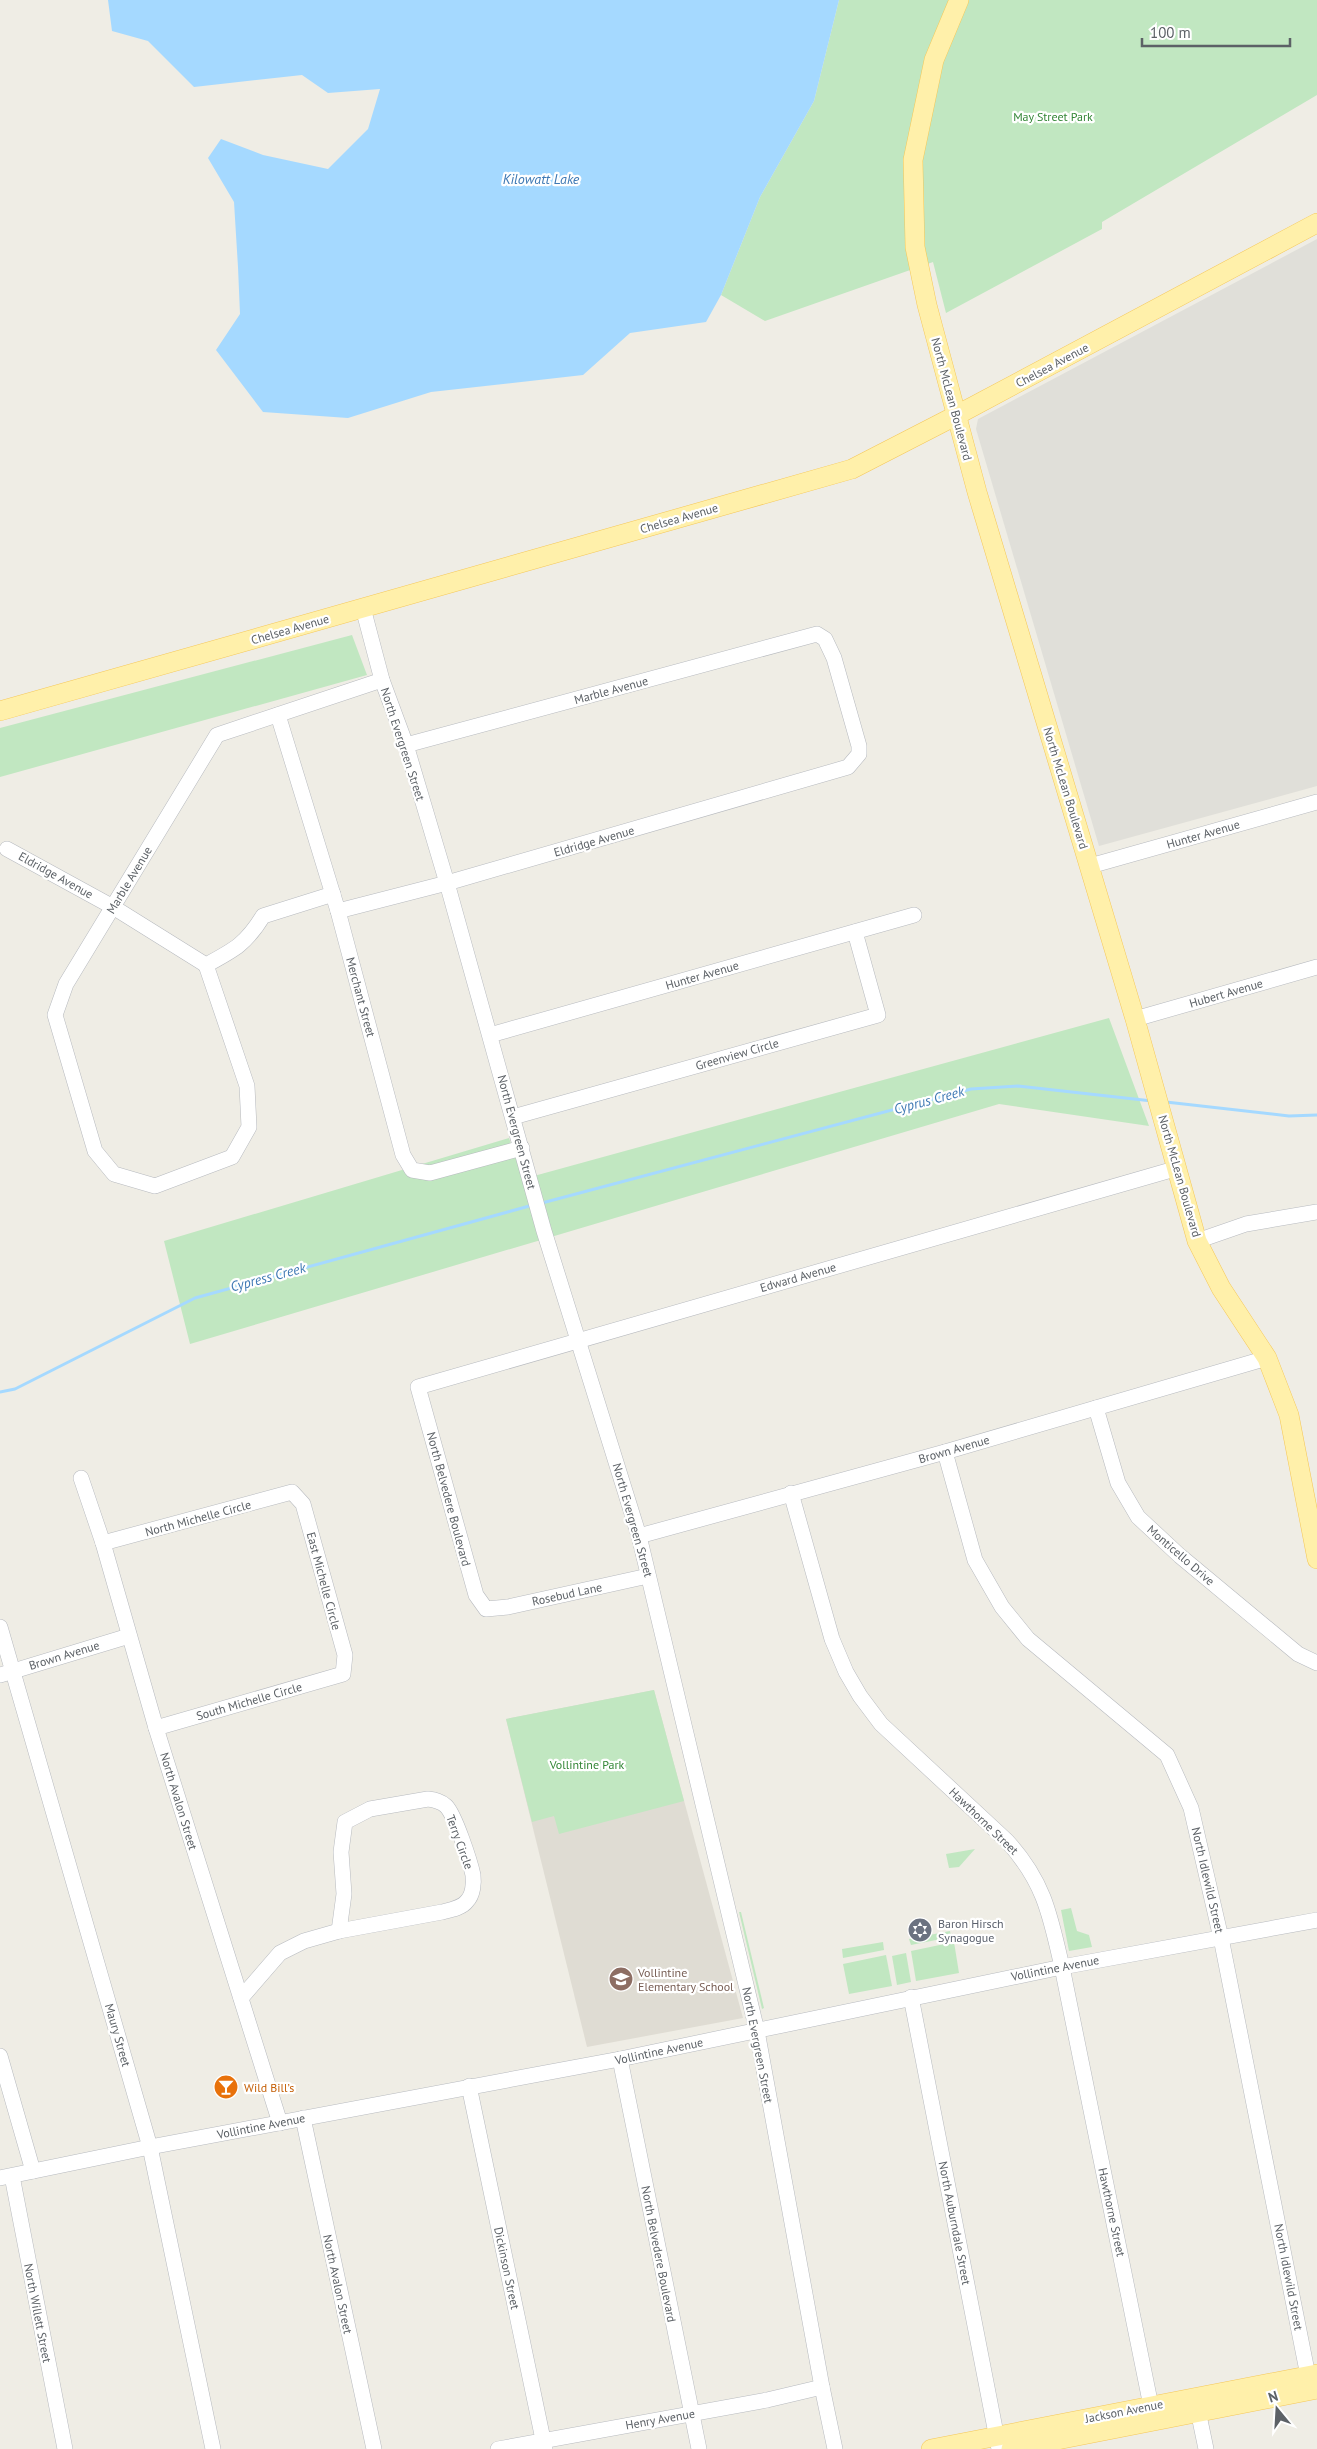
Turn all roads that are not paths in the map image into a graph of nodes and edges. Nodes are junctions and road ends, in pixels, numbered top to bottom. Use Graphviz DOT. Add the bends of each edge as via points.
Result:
graph roads {
  1 [pos="959,0"];
  2 [pos="1317,223"];
  3 [pos="957,415"];
  4 [pos="363,608"];
  5 [pos="382,680"];
  6 [pos="0,711"];
  7 [pos="278,715"];
  8 [pos="406,745"];
  9 [pos="848,767"];
  10 [pos="1317,802"];
  11 [pos="7,848"];
  12 [pos="1090,866"];
  13 [pos="446,883"];
  14 [pos="333,894"];
  15 [pos="113,907"];
  16 [pos="338,911"];
  17 [pos="914,915"];
  18 [pos="855,932"];
  19 [pos="206,965"];
  20 [pos="1317,967"];
  21 [pos="1135,1019"];
  22 [pos="490,1035"];
  23 [pos="513,1116"];
  24 [pos="522,1148"];
  25 [pos="1178,1168"];
  26 [pos="1317,1212"];
  27 [pos="1197,1241"];
  28 [pos="580,1339"];
  29 [pos="1267,1358"];
  30 [pos="418,1386"];
  31 [pos="1096,1408"];
  32 [pos="945,1452"];
  33 [pos="81,1478"];
  34 [pos="292,1492"];
  35 [pos="791,1493"];
  36 [pos="1311,1497"];
  37 [pos="639,1536"];
  38 [pos="103,1543"];
  39 [pos="1317,1559"];
  40 [pos="648,1576"];
  41 [pos="486,1609"];
  42 [pos="0,1628"];
  43 [pos="129,1636"];
  44 [pos="1317,1663"];
  45 [pos="7,1672"];
  46 [pos="343,1674"];
  47 [pos="156,1728"];
  48 [pos="1317,1920"];
  49 [pos="339,1931"];
  50 [pos="1221,1938"];
  51 [pos="1062,1966"];
  52 [pos="911,1997"];
  53 [pos="241,1998"];
  54 [pos="757,2031"];
  55 [pos="0,2056"];
  56 [pos="620,2059"];
  57 [pos="468,2086"];
  58 [pos="303,2118"];
  59 [pos="280,2123"];
  60 [pos="150,2147"];
  61 [pos="33,2171"];
  62 [pos="6,2177"];
  63 [pos="1313,2382"];
  64 [pos="822,2387"];
  65 [pos="1197,2405"];
  66 [pos="1153,2412"];
  67 [pos="691,2414"];
  68 [pos="998,2442"];
  69 [pos="544,2444"];
  70 [pos="65,2449"];
  71 [pos="213,2449"];
  72 [pos="374,2449"];
  73 [pos="498,2449"];
  74 [pos="699,2449"];
  75 [pos="835,2449"];
  76 [pos="931,2449"];
  77 [pos="1010,2449"];
  78 [pos="1206,2449"];
  1 -- 3 [label="main road, North McLean Boulevard" via="934,60 912,160 915,247"];
  2 -- 3 [label="main road, Chelsea Avenue"];
  3 -- 4 [label="main road, Chelsea Avenue" via="852,469"];
  3 -- 12 [label="main road, North McLean Boulevard" via="977,492"];
  4 -- 5 [label="street, North Evergreen Street"];
  4 -- 6 [label="main road, Chelsea Avenue"];
  5 -- 7 [label="street, Marble Avenue"];
  5 -- 8 [label="street, North Evergreen Street"];
  7 -- 14 [label="street, Merchant Street"];
  7 -- 15 [label="street, Marble Avenue" via="217,735"];
  8 -- 9 [label="street, Marble Avenue" via="817,634 825,639 834,658 859,746 859,754"];
  8 -- 13 [label="street, North Evergreen Street"];
  9 -- 13 [label="street, Eldridge Avenue"];
  10 -- 12 [label="street, Hunter Avenue"];
  11 -- 15 [label="street, Eldridge Avenue"];
  12 -- 21 [label="main road, North McLean Boulevard"];
  13 -- 16 [label="street, Eldridge Avenue"];
  13 -- 22 [label="street, North Evergreen Street"];
  14 -- 16 [label="street, Merchant Street"];
  14 -- 19 [label="street" via="263,916 238,948"];
  15 -- 19 [label="street, Eldridge Avenue"];
  15 -- 19 [label="street, Marble Avenue" via="66,984 55,1015 95,1151 114,1174 155,1186 232,1157 249,1127 247,1086"];
  16 -- 24 [label="street, Merchant Street" via="403,1155 412,1170 430,1173"];
  17 -- 18 [label="street, Hunter Avenue"];
  18 -- 22 [label="street, Hunter Avenue"];
  18 -- 23 [label="street, Greenview Circle" via="878,1015"];
  20 -- 21 [label="street, Hubert Avenue"];
  21 -- 25 [label="main road, North McLean Boulevard"];
  22 -- 23 [label="street, North Evergreen Street"];
  23 -- 24 [label="street, North Evergreen Street"];
  24 -- 28 [label="street, North Evergreen Street" via="544,1231"];
  25 -- 27 [label="main road, North McLean Boulevard"];
  25 -- 28 [label="street, Edward Avenue"];
  26 -- 27 [label="street" via="1246,1224"];
  27 -- 29 [label="main road, North McLean Boulevard" via="1221,1288"];
  28 -- 30 [label="street, Edward Avenue"];
  28 -- 37 [label="street, North Evergreen Street"];
  29 -- 31 [label="street, Brown Avenue"];
  29 -- 36 [label="main road, North McLean Boulevard" via="1289,1415"];
  30 -- 41 [label="street, North Belvedere Boulevard" via="476,1595"];
  31 -- 32 [label="street, Brown Avenue"];
  31 -- 44 [label="street, Monticello Drive" via="1118,1483 1138,1517 1298,1654"];
  32 -- 35 [label="street, Brown Avenue"];
  32 -- 50 [label="street, North Idlewild Street" via="976,1560 1002,1607 1028,1639 1166,1755 1191,1808"];
  33 -- 38 [label="street, North Avalon Street"];
  34 -- 38 [label="street, North Michelle Circle"];
  34 -- 46 [label="street, East Michelle Circle" via="303,1504 344,1655"];
  35 -- 37 [label="street, Brown Avenue"];
  35 -- 51 [label="street, Hawthorne Street" via="832,1639 846,1672 881,1724 1020,1854 1043,1893"];
  36 -- 39 [label="main road, North McLean Boulevard"];
  37 -- 40 [label="street, North Evergreen Street"];
  38 -- 43 [label="street, North Avalon Street"];
  40 -- 41 [label="street, Rosebud Lane"];
  40 -- 54 [label="street, North Evergreen Street"];
  42 -- 45 [label="street, Maury Street"];
  43 -- 45 [label="street, Brown Avenue"];
  43 -- 47 [label="street, North Avalon Street"];
  45 -- 60 [label="street, Maury Street"];
  46 -- 47 [label="street, South Michelle Circle"];
  47 -- 53 [label="street, North Avalon Street"];
  48 -- 50 [label="street, Vollintine Avenue"];
  49 -- 49 [label="street, Terry Circle" via="442,1912 467,1901 473,1889 473,1876 453,1816 446,1806 428,1799 412,1801 370,1809 345,1822 341,1852 344,1894"];
  49 -- 53 [label="street, Terry Circle" via="304,1941 280,1953"];
  50 -- 51 [label="street, Vollintine Avenue"];
  50 -- 63 [label="street, North Idlewild Street"];
  51 -- 52 [label="street, Vollintine Avenue"];
  51 -- 66 [label="street, Hawthorne Street"];
  52 -- 54 [label="street, Vollintine Avenue"];
  52 -- 68 [label="street, North Auburndale Street"];
  53 -- 59 [label="street, North Avalon Street"];
  54 -- 56 [label="street, Vollintine Avenue"];
  54 -- 64 [label="street, North Evergreen Street"];
  55 -- 61 [label="street"];
  56 -- 57 [label="street, Vollintine Avenue"];
  56 -- 67 [label="street, North Belvedere Boulevard"];
  57 -- 58 [label="street, Vollintine Avenue"];
  57 -- 69 [label="street, Dickinson Street"];
  58 -- 59 [label="street, Vollintine Avenue"];
  58 -- 72 [label="street, North Avalon Street"];
  59 -- 60 [label="street, Vollintine Avenue"];
  60 -- 61 [label="street, Vollintine Avenue"];
  60 -- 71 [label="street, Maury Street"];
  61 -- 62 [label="street, Vollintine Avenue"];
  62 -- 70 [label="street, North Willett Street"];
  63 -- 65 [label="main road, Jackson Avenue"];
  64 -- 67 [label="street, Henry Avenue"];
  64 -- 75 [label="street, North Evergreen Street"];
  65 -- 66 [label="main road, Jackson Avenue"];
  65 -- 78 [label="street"];
  66 -- 68 [label="main road, Jackson Avenue"];
  66 -- 77 [label="main road, Jackson Avenue"];
  67 -- 69 [label="street, Henry Avenue"];
  67 -- 74 [label="street, North Belvedere Boulevard"];
  68 -- 76 [label="main road, Jackson Avenue"];
  69 -- 73 [label="street, Henry Avenue"];
}
